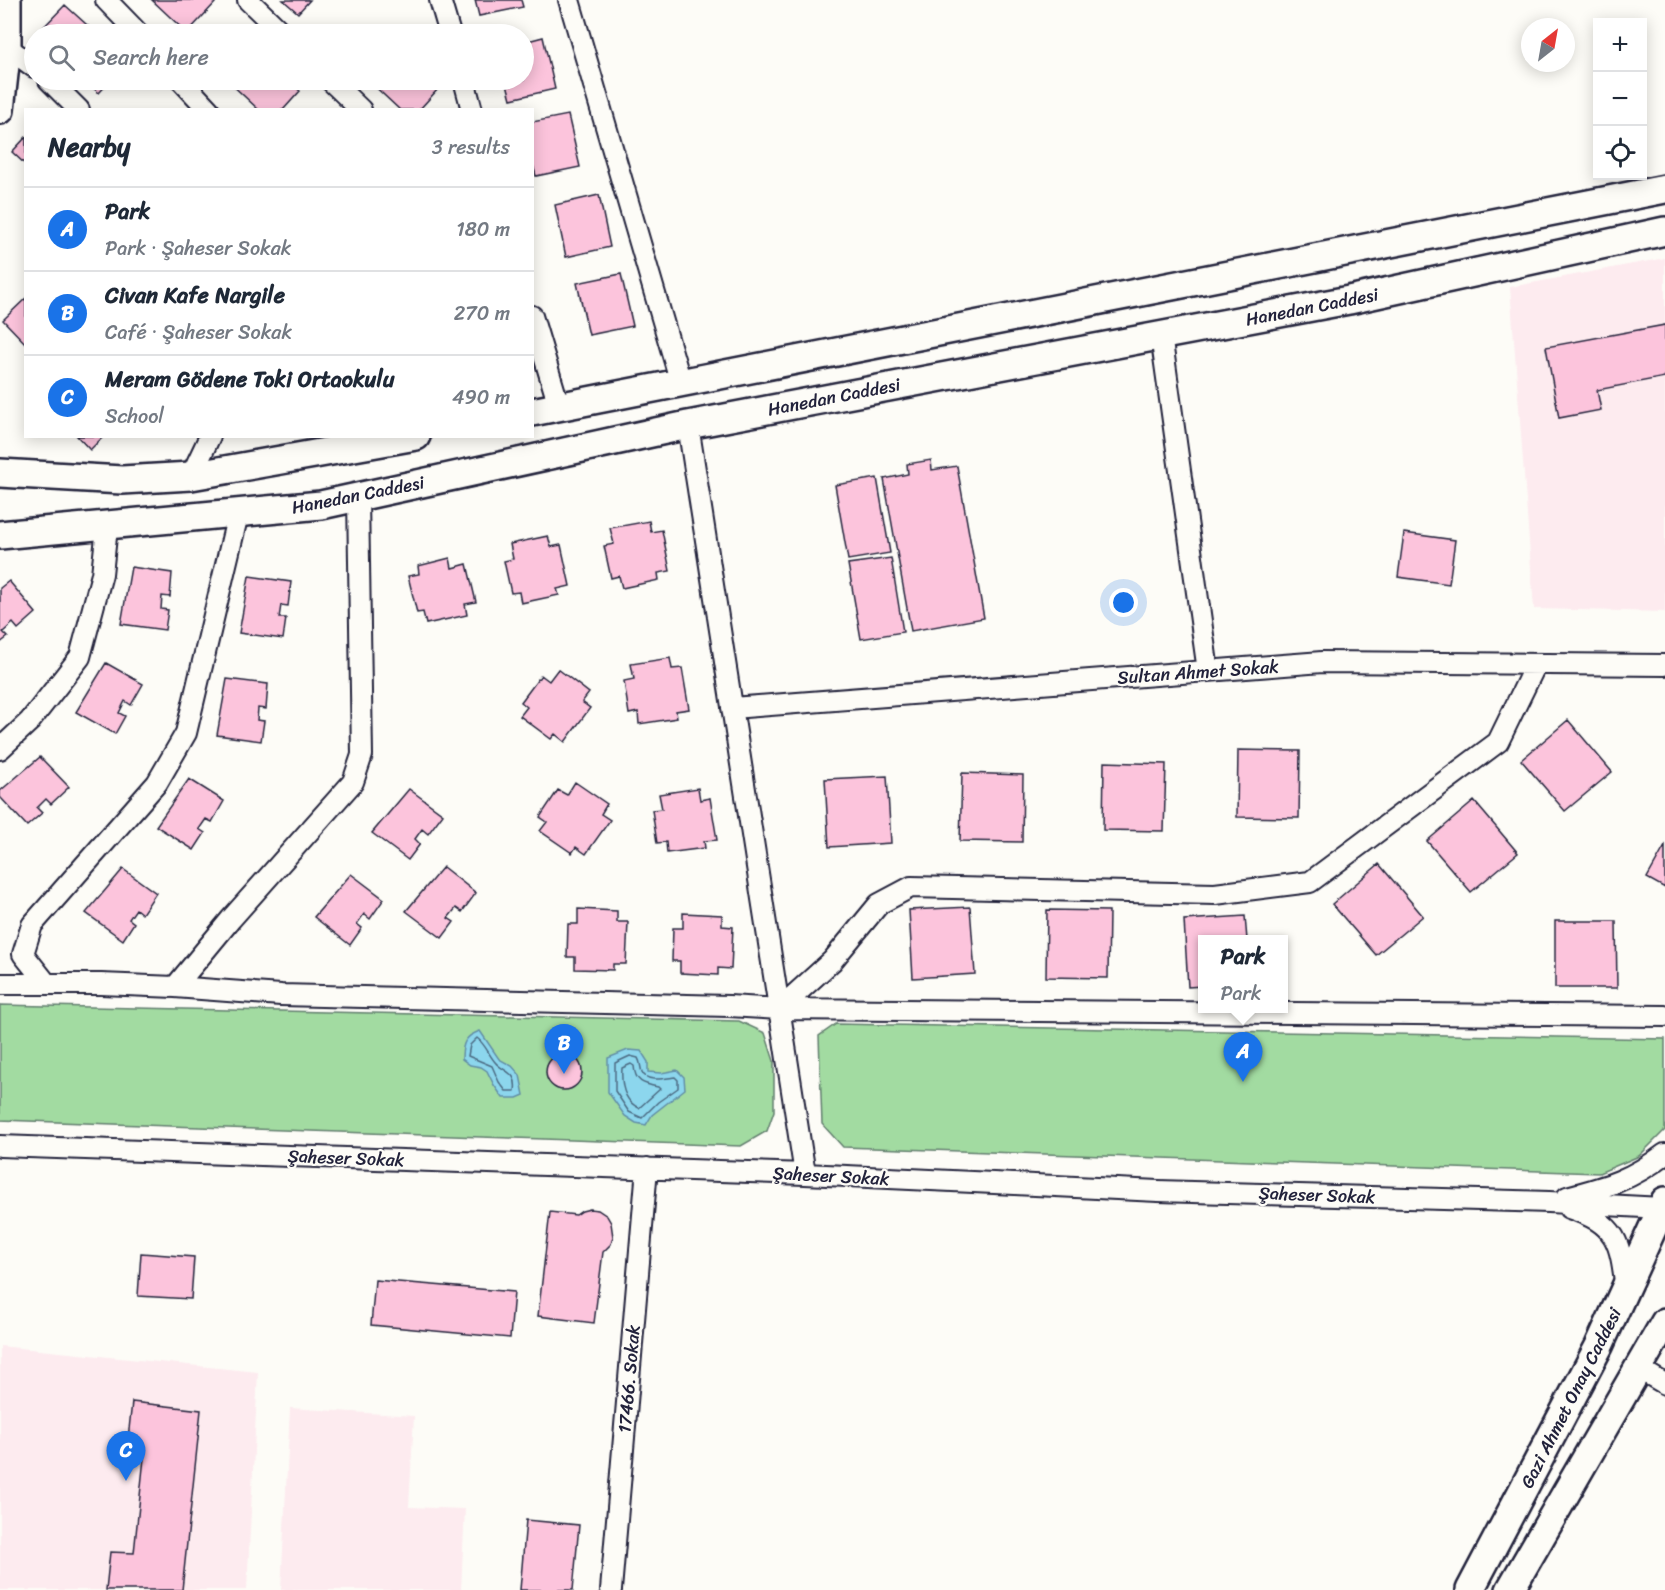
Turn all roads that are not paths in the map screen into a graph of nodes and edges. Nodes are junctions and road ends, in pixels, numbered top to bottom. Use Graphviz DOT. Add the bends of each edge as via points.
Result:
graph roads {
  1 [pos="7,0"];
  2 [pos="106,0"];
  3 [pos="248,0"];
  4 [pos="440,0"];
  5 [pos="568,0"];
  6 [pos="129,24"];
  7 [pos="273,24"];
  8 [pos="447,24"];
  9 [pos="7,47"];
  10 [pos="24,60"];
  11 [pos="59,90"];
  12 [pos="190,90"];
  13 [pos="340,90"];
  14 [pos="467,90"];
  15 [pos="77,108"];
  16 [pos="207,108"];
  17 [pos="359,108"];
  18 [pos="471,108"];
  19 [pos="0,110"];
  20 [pos="1665,189"];
  21 [pos="1665,231"];
  22 [pos="534,323"];
  23 [pos="1161,335"];
  24 [pos="681,383"];
  25 [pos="559,406"];
  26 [pos="534,412"];
  27 [pos="688,425"];
  28 [pos="209,438"];
  29 [pos="405,438"];
  30 [pos="0,473"];
  31 [pos="191,476"];
  32 [pos="358,497"];
  33 [pos="238,514"];
  34 [pos="107,527"];
  35 [pos="0,535"];
  36 [pos="1536,664"];
  37 [pos="1665,665"];
  38 [pos="1208,671"];
  39 [pos="732,708"];
  40 [pos="0,749"];
  41 [pos="46,983"];
  42 [pos="0,984"];
  43 [pos="175,987"];
  44 [pos="779,1009"];
  45 [pos="1198,1012"];
  46 [pos="1285,1013"];
  47 [pos="1665,1016"];
  48 [pos="0,1146"];
  49 [pos="1665,1154"];
  50 [pos="647,1168"];
  51 [pos="805,1174"];
  52 [pos="1549,1202"];
  53 [pos="1664,1206"];
  54 [pos="1626,1290"];
  55 [pos="1665,1322"];
  56 [pos="1638,1368"];
  57 [pos="1665,1384"];
  58 [pos="611,1590"];
  59 [pos="1470,1590"];
  60 [pos="1510,1590"];
  1 -- 9 [label="street"];
  2 -- 6 [label="street"];
  3 -- 7 [label="street"];
  4 -- 8 [label="street"];
  5 -- 24 [label="street"];
  9 -- 10 [label="street"];
  9 -- 19 [label="street"];
  11 -- 15 [label="street"];
  12 -- 16 [label="street"];
  13 -- 17 [label="street"];
  14 -- 18 [label="street"];
  20 -- 24 [label="street"];
  21 -- 23 [label="street, Hanedan Caddesi" via="1349,300"];
  22 -- 25 [label="street"];
  23 -- 27 [label="street, Hanedan Caddesi"];
  23 -- 38 [label="street"];
  24 -- 25 [label="street"];
  24 -- 27 [label="street"];
  25 -- 26 [label="street"];
  27 -- 32 [label="street, Hanedan Caddesi"];
  27 -- 39 [label="street"];
  28 -- 31 [label="street"];
  29 -- 31 [label="street"];
  30 -- 31 [label="street" via="122,480"];
  32 -- 33 [label="street, Hanedan Caddesi"];
  32 -- 43 [label="street" via="362,755 352,782"];
  33 -- 34 [label="street, Hanedan Caddesi"];
  33 -- 41 [label="street" via="186,734 157,783 32,925 23,954"];
  34 -- 35 [label="street, Hanedan Caddesi"];
  34 -- 40 [label="street" via="102,574 80,657 30,721"];
  36 -- 37 [label="street, Sultan Ahmet Sokak"];
  36 -- 38 [label="street, Sultan Ahmet Sokak" via="1322,662"];
  36 -- 44 [label="street" via="1498,742 1310,882 1215,894 911,887 879,904 832,961"];
  38 -- 39 [label="street, Sultan Ahmet Sokak"];
  39 -- 44 [label="street"];
  41 -- 42 [label="street"];
  41 -- 43 [label="street"];
  43 -- 44 [label="street" via="282,995"];
  44 -- 45 [label="street"];
  44 -- 51 [label="street"];
  46 -- 47 [label="street"];
  48 -- 50 [label="street, Şaheser Sokak"];
  49 -- 52 [label="street" via="1643,1171 1617,1183"];
  50 -- 51 [label="street, Şaheser Sokak"];
  50 -- 58 [label="street, 17466. Sokak"];
  51 -- 52 [label="street, Şaheser Sokak" via="1158,1191"];
  52 -- 53 [label="street, Şaheser Sokak"];
  52 -- 54 [label="street" via="1588,1214 1607,1227 1621,1248"];
  53 -- 54 [label="street, Gazi Ahmet Onay Caddesi"];
  54 -- 59 [label="street, Gazi Ahmet Onay Caddesi"];
  55 -- 56 [label="street, Gazi Ahmet Onay Caddesi"];
  56 -- 57 [label="street"];
  56 -- 60 [label="street, Gazi Ahmet Onay Caddesi"];
}
